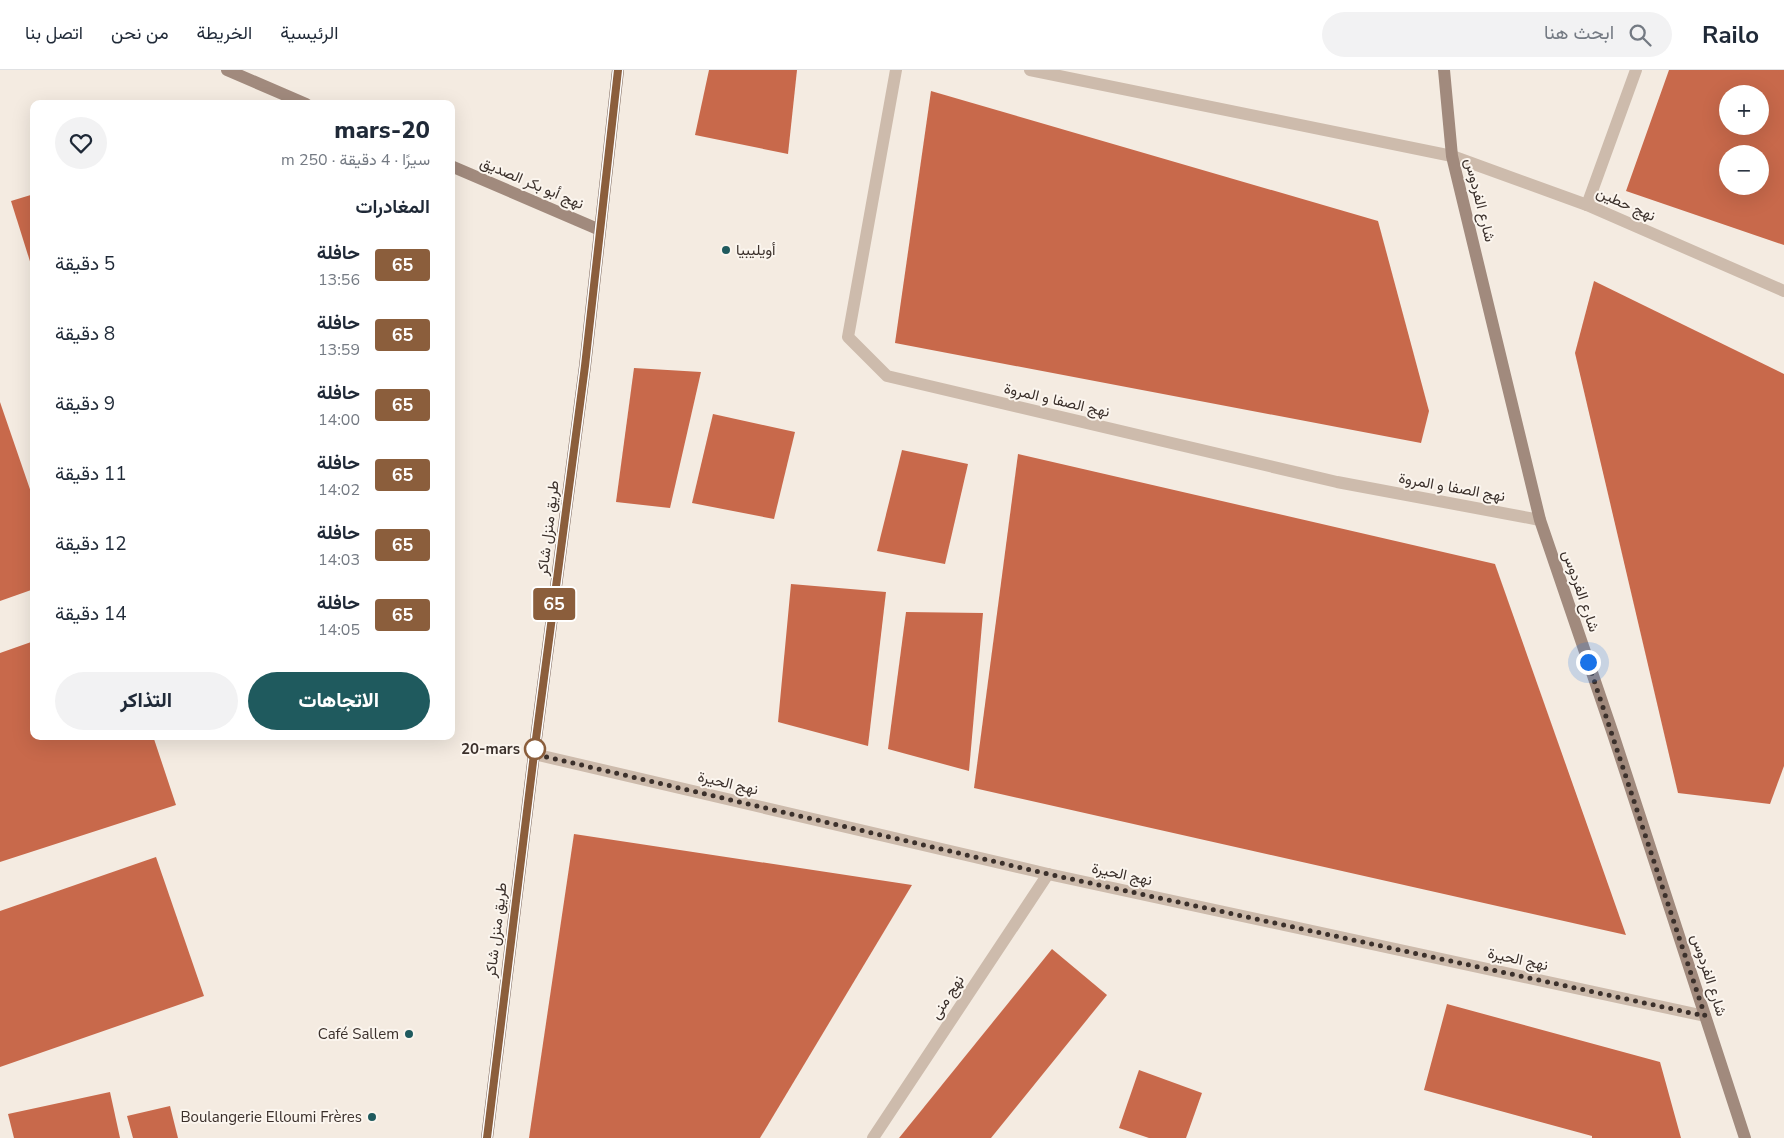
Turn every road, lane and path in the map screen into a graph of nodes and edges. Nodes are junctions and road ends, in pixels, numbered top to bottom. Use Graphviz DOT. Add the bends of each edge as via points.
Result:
graph roads {
  1 [pos="227,70"];
  2 [pos="618,70"];
  3 [pos="896,70"];
  4 [pos="1030,70"];
  5 [pos="1444,70"];
  6 [pos="1636,70"];
  7 [pos="297,100"];
  8 [pos="1452,156"];
  9 [pos="455,168"];
  10 [pos="1587,205"];
  11 [pos="600,230"];
  12 [pos="1784,291"];
  13 [pos="1540,520"];
  14 [pos="534,754"];
  15 [pos="1048,874"];
  16 [pos="1705,1016"];
  17 [pos="1748,1137"];
  18 [pos="487,1138"];
  19 [pos="873,1138"];
  1 -- 7 [label="street"];
  2 -- 11 [label="main road, طريق منزل شاكر"];
  3 -- 13 [label="street, نهج الصفا و المروة" via="848,337 887,376 1337,482"];
  4 -- 8 [label="street, نهج حطين"];
  5 -- 8 [label="street, شارع الفردوس"];
  6 -- 10 [label="street"];
  8 -- 10 [label="street, نهج حطين"];
  8 -- 13 [label="street, شارع الفردوس"];
  9 -- 11 [label="street, نهج أبو بكر الصديق"];
  10 -- 12 [label="street, نهج حطين"];
  11 -- 14 [label="main road, طريق منزل شاكر"];
  13 -- 16 [label="street, شارع الفردوس"];
  14 -- 15 [label="street, نهج الحيرة"];
  14 -- 18 [label="main road, طريق منزل شاكر"];
  15 -- 16 [label="street, نهج الحيرة"];
  15 -- 19 [label="street, نهج منى"];
  16 -- 17 [label="street, شارع الفردوس"];
}
